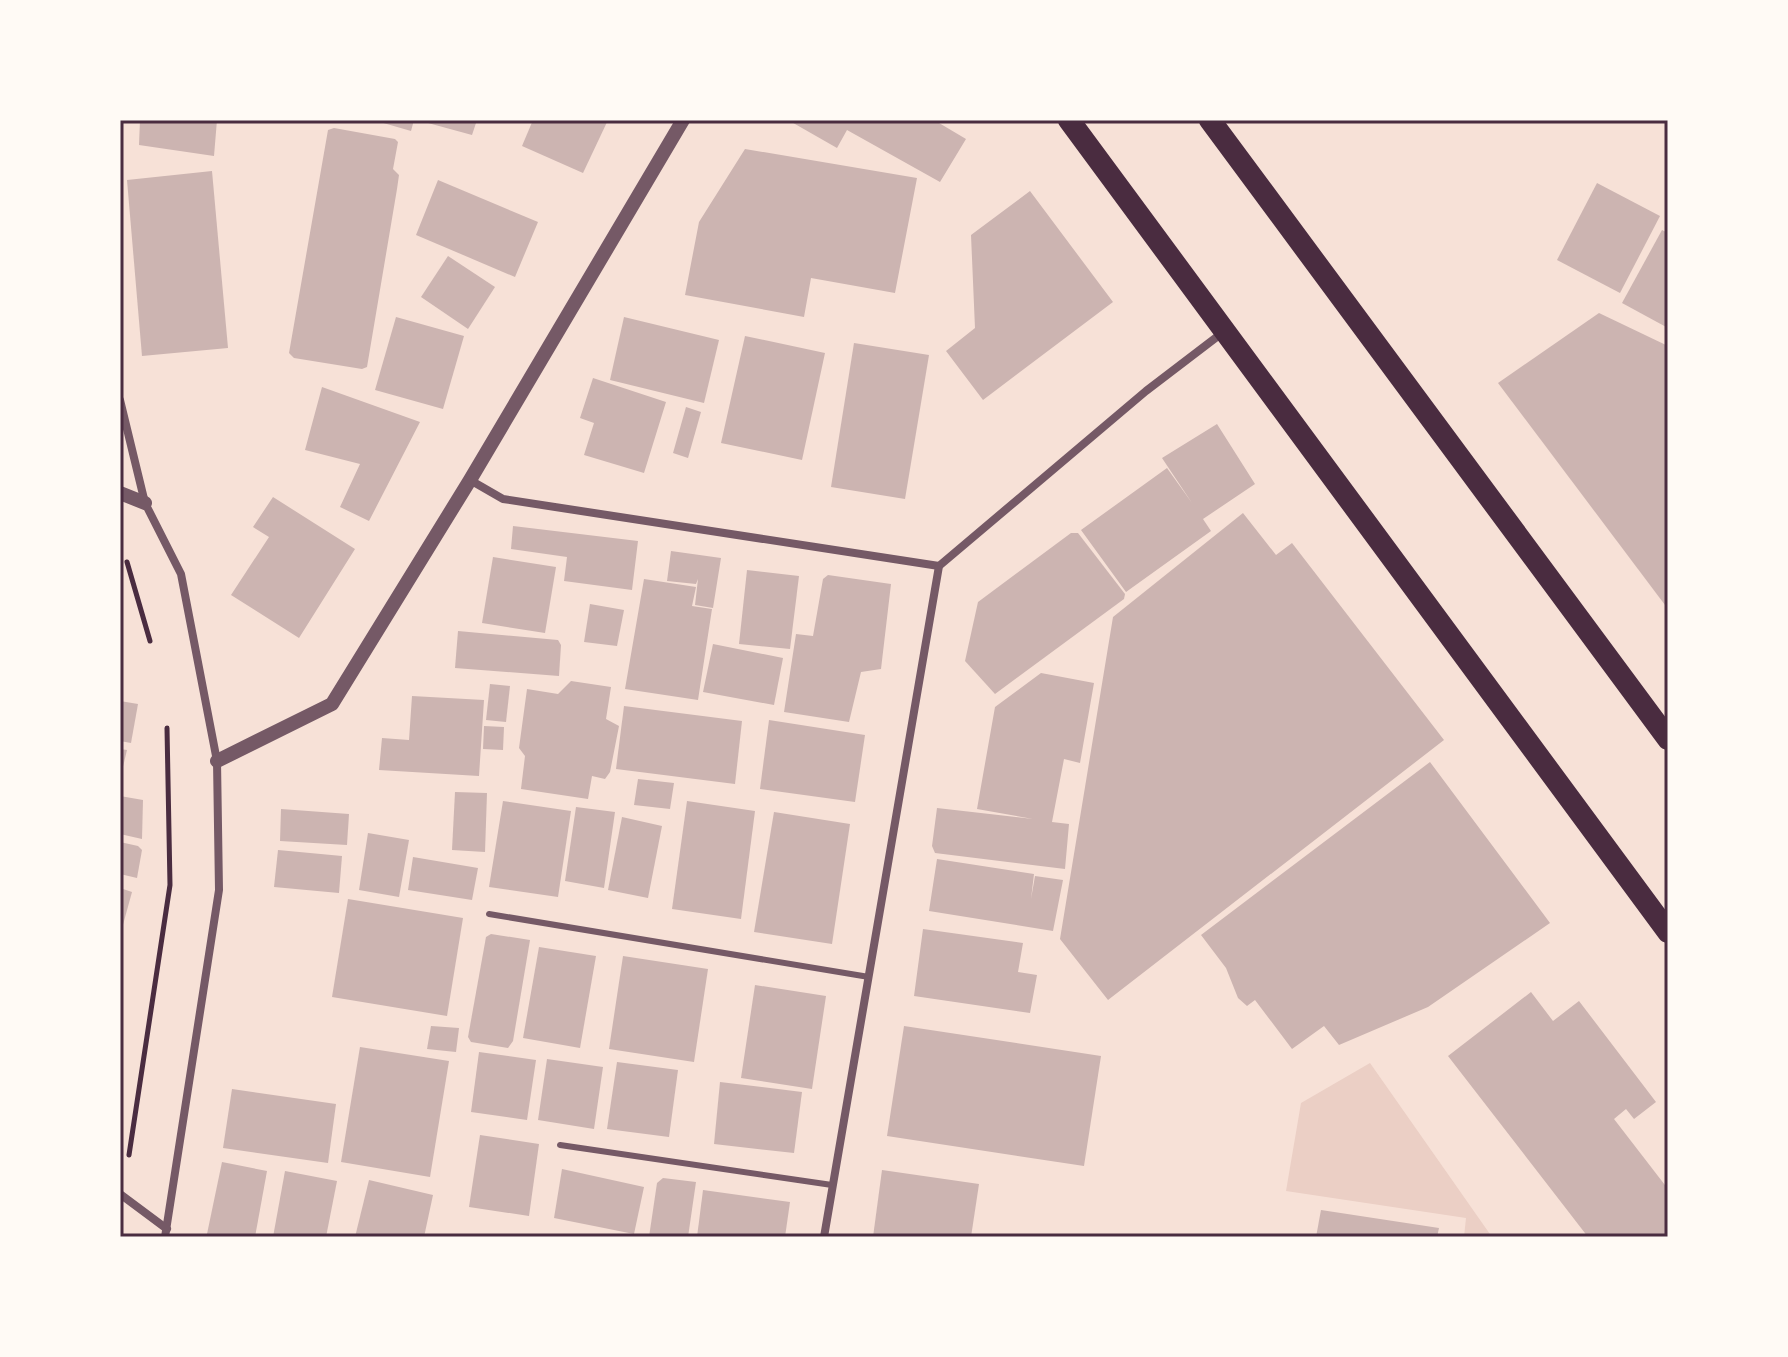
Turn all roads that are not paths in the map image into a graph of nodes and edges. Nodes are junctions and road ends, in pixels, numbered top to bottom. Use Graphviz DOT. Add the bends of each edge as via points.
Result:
graph roads {
  1 [pos="683,120"];
  2 [pos="1069,120"];
  3 [pos="1210,120"];
  4 [pos="1224,331"];
  5 [pos="120,400"];
  6 [pos="470,480"];
  7 [pos="120,493"];
  8 [pos="145,503"];
  9 [pos="939,566"];
  10 [pos="1668,739"];
  11 [pos="217,761"];
  12 [pos="489,914"];
  13 [pos="1668,932"];
  14 [pos="869,977"];
  15 [pos="560,1145"];
  16 [pos="832,1185"];
  17 [pos="121,1195"];
  18 [pos="166,1233"];
  19 [pos="824,1237"];
  1 -- 6 [label="street"];
  2 -- 4 [label="highway"];
  3 -- 10 [label="highway"];
  4 -- 9 [label="street"];
  4 -- 13 [label="highway"];
  5 -- 8 [label="street"];
  6 -- 9 [label="street" via="503,499"];
  6 -- 11 [label="street" via="332,704"];
  7 -- 8 [label="street"];
  8 -- 11 [label="street" via="181,574"];
  9 -- 14 [label="street"];
  11 -- 18 [label="street" via="219,890"];
  12 -- 14 [label="lane"];
  14 -- 16 [label="street"];
  15 -- 16 [label="lane"];
  16 -- 19 [label="street"];
  17 -- 18 [label="street"];
}
